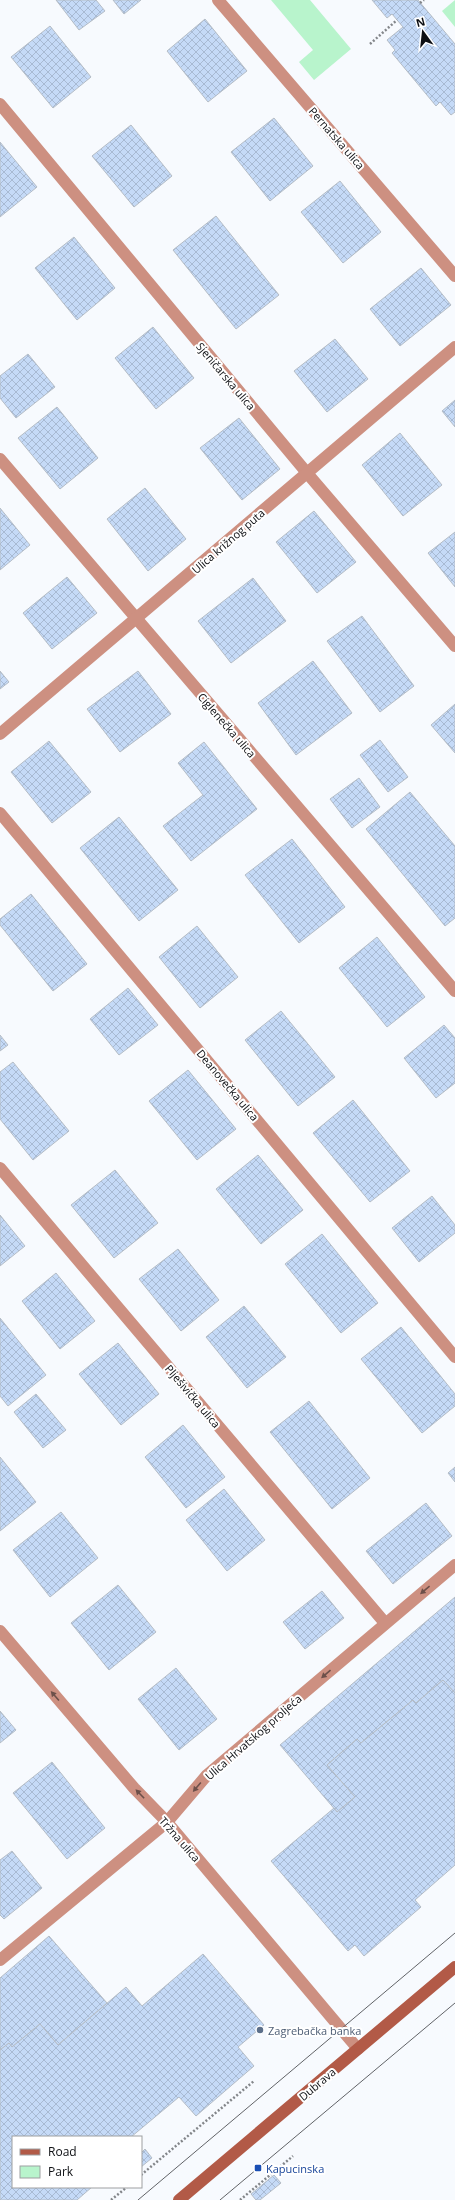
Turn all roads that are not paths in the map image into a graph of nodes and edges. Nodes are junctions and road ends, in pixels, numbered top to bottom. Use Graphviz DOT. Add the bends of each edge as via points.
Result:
graph roads {
  1 [pos="218,0"];
  2 [pos="0,104"];
  3 [pos="455,276"];
  4 [pos="455,347"];
  5 [pos="0,459"];
  6 [pos="307,473"];
  7 [pos="136,619"];
  8 [pos="455,646"];
  9 [pos="0,734"];
  10 [pos="0,813"];
  11 [pos="455,991"];
  12 [pos="0,1168"];
  13 [pos="455,1357"];
  14 [pos="455,1565"];
  15 [pos="385,1623"];
  16 [pos="0,1631"];
  17 [pos="167,1822"];
  18 [pos="0,1960"];
  19 [pos="455,1967"];
  20 [pos="358,2049"];
  21 [pos="179,2200"];
  1 -- 3 [label="street, Pernatska ulica"];
  2 -- 6 [label="street, Sjeničarska ulica"];
  4 -- 6 [label="street, Ulica križnog puta"];
  5 -- 7 [label="street, Ciglenečka ulica"];
  6 -- 7 [label="street, Ulica križnog puta"];
  6 -- 8 [label="street, Sjeničarska ulica"];
  7 -- 9 [label="street, Ulica križnog puta"];
  7 -- 11 [label="street, Ciglenečka ulica"];
  10 -- 13 [label="street, Deanovečka ulica"];
  12 -- 15 [label="street, Plješivička ulica"];
  14 -- 15 [label="street, Ulica Hrvatskog proljeća, one-way"];
  15 -- 17 [label="street, Ulica Hrvatskog proljeća, one-way" via="207,1775"];
  17 -- 16 [label="street, Tržna ulica, one-way" via="134,1788"];
  17 -- 18 [label="street, Ulica Hrvatskog proljeća"];
  17 -- 20 [label="street, Tržna ulica"];
  19 -- 20 [label="main road, Dubrava"];
  20 -- 21 [label="main road, Dubrava"];
}
